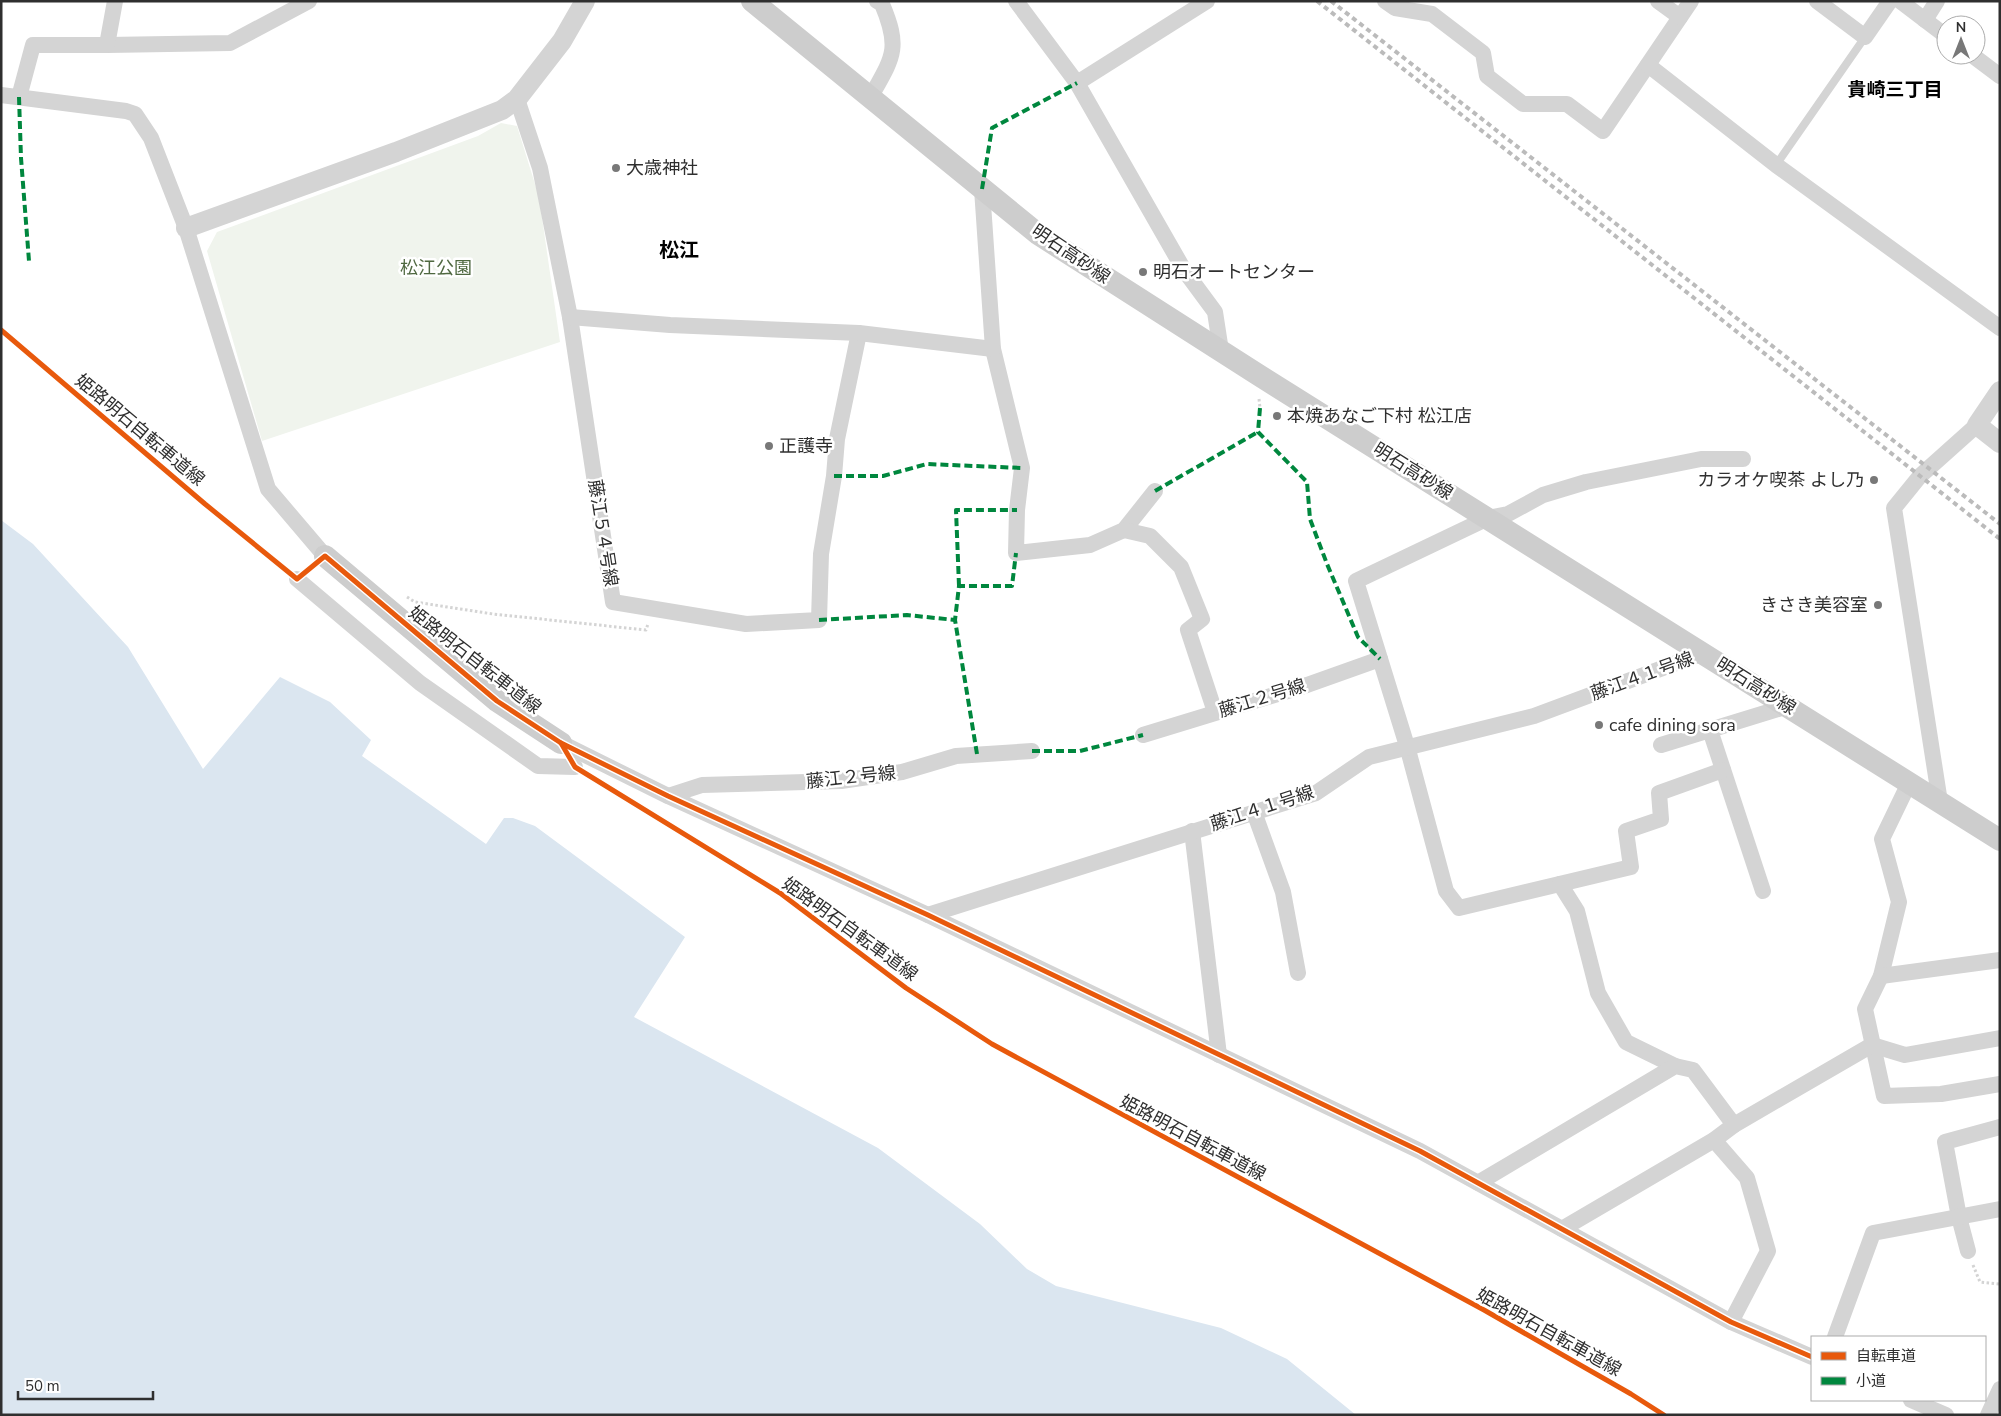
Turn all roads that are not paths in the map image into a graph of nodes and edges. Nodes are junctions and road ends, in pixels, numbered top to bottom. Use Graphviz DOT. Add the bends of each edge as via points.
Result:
graph roads {
  1 [pos="115,1"];
  2 [pos="309,1"];
  3 [pos="585,1"];
  4 [pos="752,1"];
  5 [pos="877,1"];
  6 [pos="1016,1"];
  7 [pos="1207,1"];
  8 [pos="1385,1"];
  9 [pos="1658,1"];
  10 [pos="1691,1"];
  11 [pos="1817,1"];
  12 [pos="1890,1"];
  13 [pos="1900,1"];
  14 [pos="1937,1"];
  15 [pos="1680,17"];
  16 [pos="1925,20"];
  17 [pos="1936,28"];
  18 [pos="1865,38"];
  19 [pos="107,45"];
  20 [pos="1648,65"];
  21 [pos="1985,65"];
  22 [pos="2000,76"];
  23 [pos="1077,83"];
  24 [pos="1,95"];
  25 [pos="19,97"];
  26 [pos="517,98"];
  27 [pos="870,98"];
  28 [pos="1776,165"];
  29 [pos="982,189"];
  30 [pos="186,228"];
  31 [pos="570,317"];
  32 [pos="2000,328"];
  33 [pos="859,333"];
  34 [pos="993,350"];
  35 [pos="1221,351"];
  36 [pos="2000,391"];
  37 [pos="1977,425"];
  38 [pos="2000,443"];
  39 [pos="1743,459"];
  40 [pos="1155,491"];
  41 [pos="1488,518"];
  42 [pos="1124,530"];
  43 [pos="325,556"];
  44 [pos="297,579"];
  45 [pos="1703,653"];
  46 [pos="1380,659"];
  47 [pos="1788,706"];
  48 [pos="1214,712"];
  49 [pos="1710,730"];
  50 [pos="1143,735"];
  51 [pos="561,743"];
  52 [pos="1661,745"];
  53 [pos="1407,746"];
  54 [pos="1032,751"];
  55 [pos="574,767"];
  56 [pos="1724,770"];
  57 [pos="1910,783"];
  58 [pos="668,796"];
  59 [pos="1940,802"];
  60 [pos="1254,812"];
  61 [pos="1192,831"];
  62 [pos="2000,840"];
  63 [pos="1560,884"];
  64 [pos="1764,891"];
  65 [pos="928,915"];
  66 [pos="2000,960"];
  67 [pos="1298,973"];
  68 [pos="1881,976"];
  69 [pos="2000,1038"];
  70 [pos="1872,1045"];
  71 [pos="1219,1055"];
  72 [pos="1675,1066"];
  73 [pos="2000,1084"];
  74 [pos="1734,1124"];
  75 [pos="2000,1127"];
  76 [pos="1714,1140"];
  77 [pos="1478,1183"];
  78 [pos="2000,1209"];
  79 [pos="1959,1217"];
  80 [pos="1562,1229"];
  81 [pos="1968,1251"];
  82 [pos="1731,1322"];
  83 [pos="1835,1336"];
  84 [pos="1811,1357"];
  85 [pos="2000,1389"];
  86 [pos="1913,1401"];
  87 [pos="1946,1415"];
  88 [pos="1988,1415"];
  1 -- 19 [label="street"];
  2 -- 19 [label="street" via="230,43"];
  3 -- 26 [label="street" via="562,41"];
  4 -- 27 [label="main road, 明石高砂線"];
  5 -- 27 [label="street" via="882,4 892,28 892,59"];
  6 -- 23 [label="street"];
  7 -- 23 [label="street"];
  8 -- 20 [label="street" via="1394,8 1432,14 1482,53 1486,76 1523,104 1567,104 1603,131"];
  9 -- 15 [label="street"];
  10 -- 15 [label="street"];
  11 -- 18 [label="street"];
  12 -- 18 [label="street"];
  13 -- 16 [label="street"];
  14 -- 16 [label="street"];
  15 -- 20 [label="street"];
  16 -- 17 [label="street"];
  18 -- 28 [label="lane"];
  19 -- 25 [label="street" via="33,45"];
  20 -- 28 [label="street"];
  21 -- 22 [label="street"];
  23 -- 35 [label="street" via="1184,270 1215,312"];
  24 -- 25 [label="street"];
  25 -- 30 [label="street" via="135,114 151,138"];
  26 -- 30 [label="street" via="502,110 396,152"];
  26 -- 31 [label="street" via="540,168"];
  27 -- 29 [label="main road, 明石高砂線"];
  28 -- 32 [label="street"];
  29 -- 34 [label="street"];
  29 -- 35 [label="main road, 明石高砂線" via="1038,234"];
  30 -- 43 [label="street" via="268,489"];
  31 -- 33 [label="street"];
  31 -- 33 [label="street, 藤江５４号線" via="613,602 746,624 819,620 822,554 837,439"];
  33 -- 34 [label="street"];
  34 -- 42 [label="street" via="1022,468 1016,554 1090,545"];
  35 -- 41 [label="main road, 明石高砂線"];
  36 -- 37 [label="street"];
  37 -- 38 [label="street"];
  37 -- 59 [label="street" via="1920,476 1894,508"];
  39 -- 41 [label="street" via="1701,459 1586,482 1543,495 1508,514"];
  40 -- 42 [label="street"];
  41 -- 45 [label="main road, 明石高砂線"];
  41 -- 46 [label="street" via="1356,581"];
  42 -- 48 [label="street" via="1150,536 1181,567 1202,619 1188,630"];
  43 -- 51 [label="main road, 姫路明石自転車道線" via="498,701"];
  44 -- 55 [label="street" via="420,683 538,766"];
  45 -- 47 [label="main road, 明石高砂線"];
  45 -- 53 [label="street, 藤江４１号線" via="1534,716"];
  46 -- 48 [label="street, 藤江２号線"];
  46 -- 53 [label="street"];
  47 -- 49 [label="street"];
  47 -- 57 [label="main road, 明石高砂線"];
  48 -- 50 [label="street, 藤江２号線"];
  49 -- 52 [label="street"];
  49 -- 56 [label="street"];
  51 -- 58 [label="street"];
  53 -- 60 [label="street, 藤江４１号線" via="1369,757 1316,793"];
  53 -- 63 [label="street" via="1446,891 1459,908"];
  54 -- 58 [label="street, 藤江２号線" via="956,756 902,772 841,781 702,785"];
  56 -- 63 [label="street" via="1659,793 1661,819 1626,831 1632,867"];
  56 -- 64 [label="street"];
  57 -- 59 [label="main road, 明石高砂線"];
  57 -- 68 [label="street" via="1882,839 1899,902"];
  58 -- 65 [label="street"];
  59 -- 62 [label="main road, 明石高砂線"];
  60 -- 61 [label="street, 藤江４１号線"];
  60 -- 67 [label="street" via="1283,892"];
  61 -- 65 [label="street, 藤江４１号線"];
  61 -- 71 [label="street"];
  63 -- 72 [label="street" via="1577,911 1598,993 1626,1042"];
  65 -- 71 [label="street"];
  66 -- 68 [label="street"];
  68 -- 70 [label="street" via="1865,1009"];
  69 -- 70 [label="street" via="1906,1055"];
  70 -- 73 [label="street" via="1884,1096 1941,1094"];
  70 -- 74 [label="street"];
  71 -- 77 [label="street" via="1420,1151"];
  72 -- 74 [label="street" via="1693,1070"];
  72 -- 77 [label="street"];
  74 -- 76 [label="street"];
  75 -- 79 [label="street" via="1946,1142"];
  76 -- 80 [label="street"];
  76 -- 82 [label="street" via="1747,1178 1768,1251"];
  77 -- 80 [label="street"];
  78 -- 79 [label="street"];
  79 -- 81 [label="street"];
  79 -- 83 [label="street" via="1873,1233"];
  80 -- 82 [label="street"];
  82 -- 84 [label="street"];
  85 -- 88 [label="street"];
  86 -- 87 [label="street"];
}
